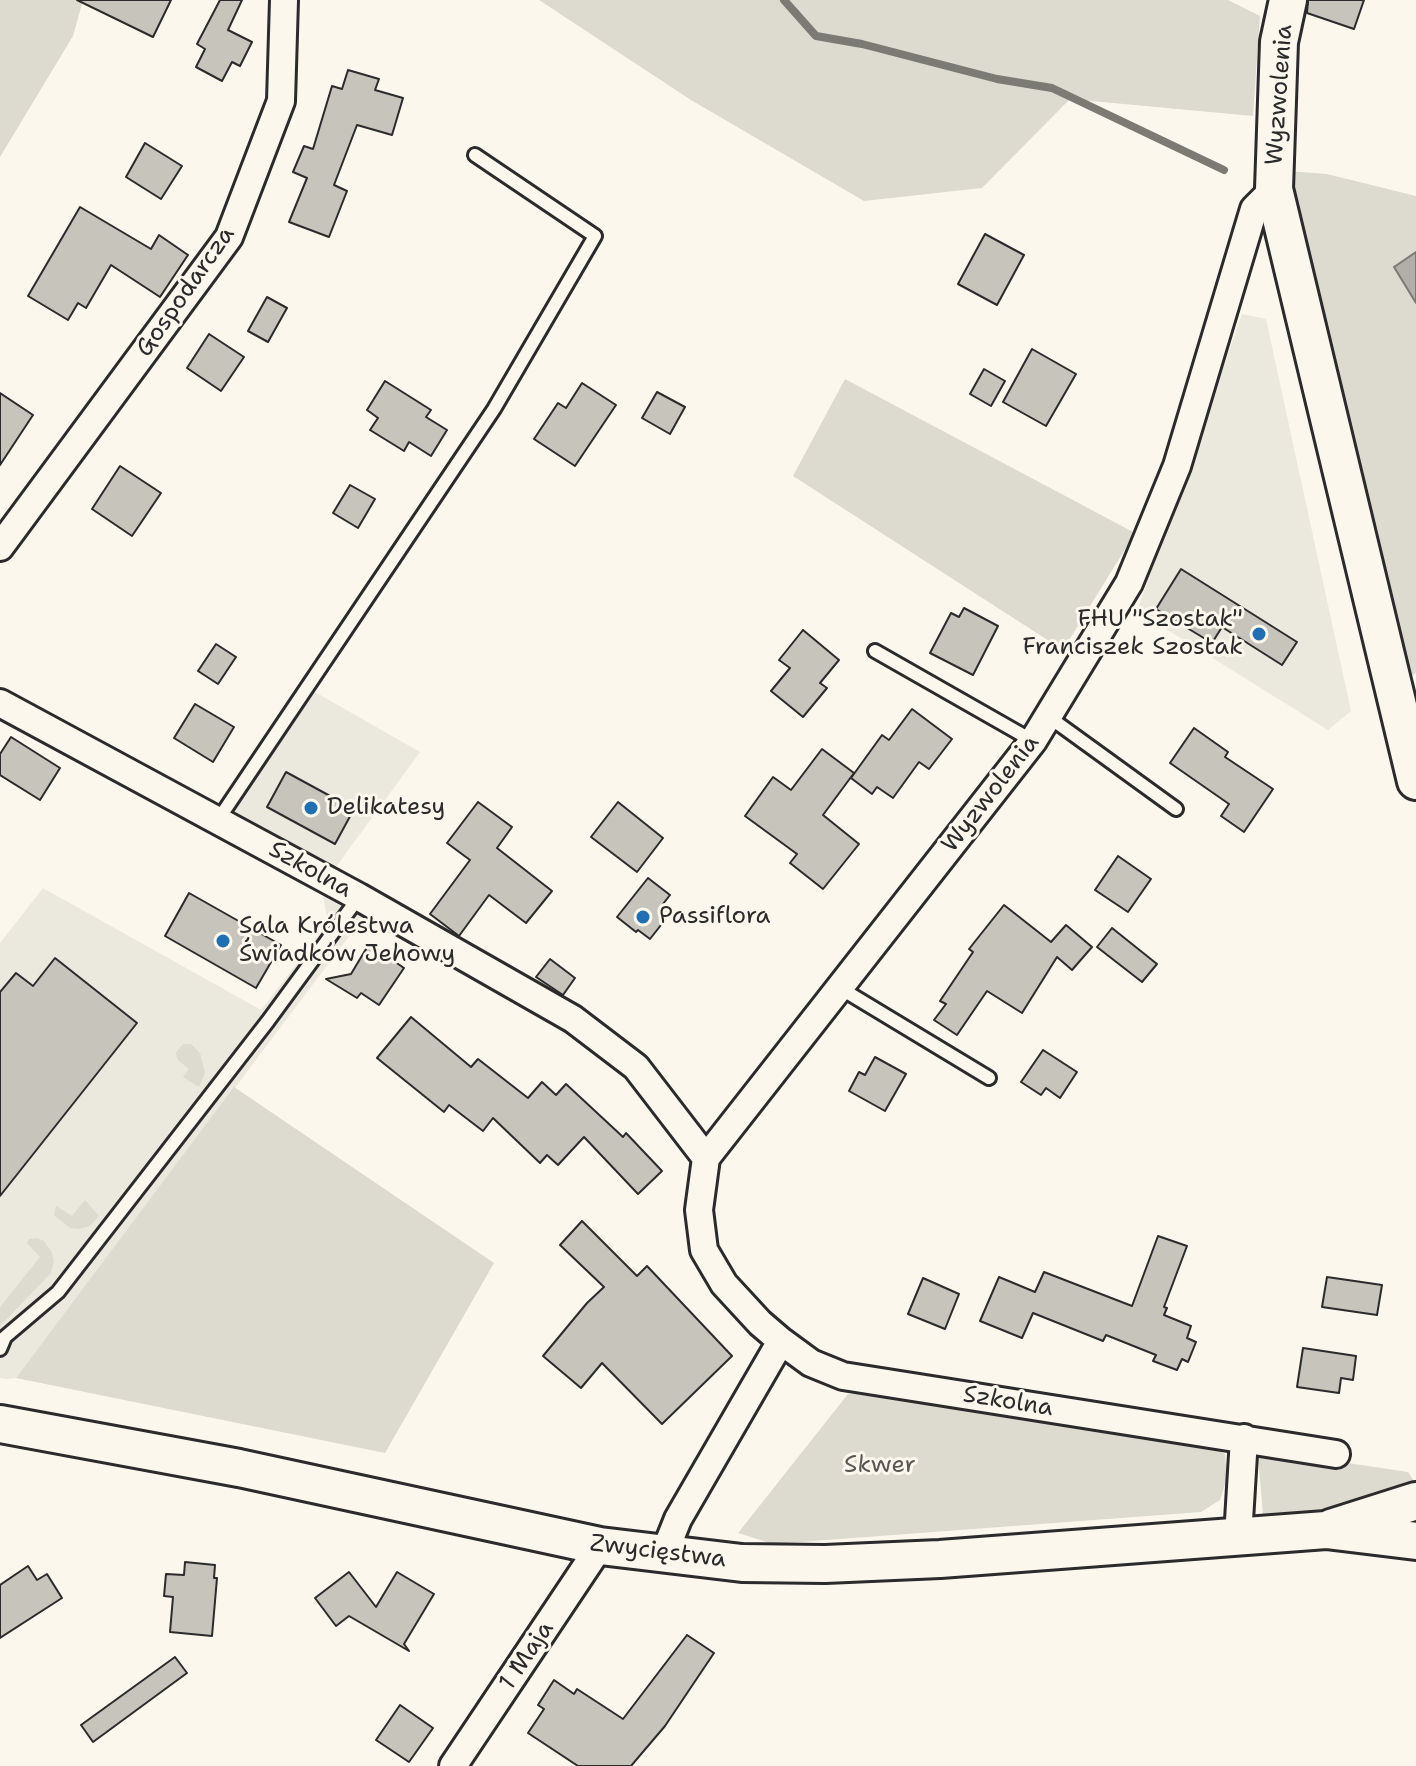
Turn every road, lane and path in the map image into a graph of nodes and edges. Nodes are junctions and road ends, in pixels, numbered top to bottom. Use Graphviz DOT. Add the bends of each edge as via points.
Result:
graph roads {
  1 [pos="284,0"];
  2 [pos="1288,0"];
  3 [pos="475,155"];
  4 [pos="1274,189"];
  5 [pos="0,547"];
  6 [pos="875,651"];
  7 [pos="3,711"];
  8 [pos="1049,717"];
  9 [pos="1033,741"];
  10 [pos="1416,781"];
  11 [pos="1176,809"];
  12 [pos="218,820"];
  13 [pos="359,897"];
  14 [pos="840,988"];
  15 [pos="989,1078"];
  16 [pos="706,1158"];
  17 [pos="781,1341"];
  18 [pos="0,1349"];
  19 [pos="0,1424"];
  20 [pos="1244,1438"];
  21 [pos="1336,1454"];
  22 [pos="1416,1501"];
  23 [pos="1326,1530"];
  24 [pos="1238,1537"];
  25 [pos="1416,1541"];
  26 [pos="600,1546"];
  27 [pos="664,1554"];
  28 [pos="453,1766"];
  1 -- 5 [label="street, Gospodarcza" via="281,101 229,237"];
  2 -- 4 [label="main road, Wyzwolenia" via="1279,42"];
  3 -- 12 [label="lane" via="595,236 494,409"];
  4 -- 8 [label="street, Wyzwolenia" via="1254,209 1177,466 1129,583"];
  4 -- 10 [label="main road, Wyzwolenia"];
  6 -- 9 [label="lane"];
  7 -- 12 [label="street, Szkolna"];
  8 -- 9 [label="street, Wyzwolenia"];
  8 -- 11 [label="lane"];
  9 -- 14 [label="street, Wyzwolenia"];
  12 -- 13 [label="street, Szkolna"];
  13 -- 16 [label="street, Szkolna" via="573,1019 636,1067"];
  13 -- 18 [label="lane" via="58,1292 5,1337"];
  14 -- 15 [label="lane"];
  14 -- 16 [label="street, Wyzwolenia"];
  16 -- 17 [label="street" via="699,1210 704,1250 724,1284"];
  17 -- 20 [label="street, Szkolna" via="811,1363 843,1376"];
  17 -- 27 [label="street" via="678,1519"];
  19 -- 26 [label="main road, Zwycięstwa" via="239,1468"];
  20 -- 21 [label="street, Szkolna"];
  20 -- 24 [label="street"];
  22 -- 23 [label="main road, Zwycięstwa"];
  23 -- 24 [label="main road, Zwycięstwa"];
  23 -- 25 [label="main road, Zwycięstwa"];
  24 -- 27 [label="main road, Zwycięstwa" via="871,1563 742,1563"];
  26 -- 27 [label="main road, Zwycięstwa"];
  26 -- 28 [label="street, 1 Maja"];
}
